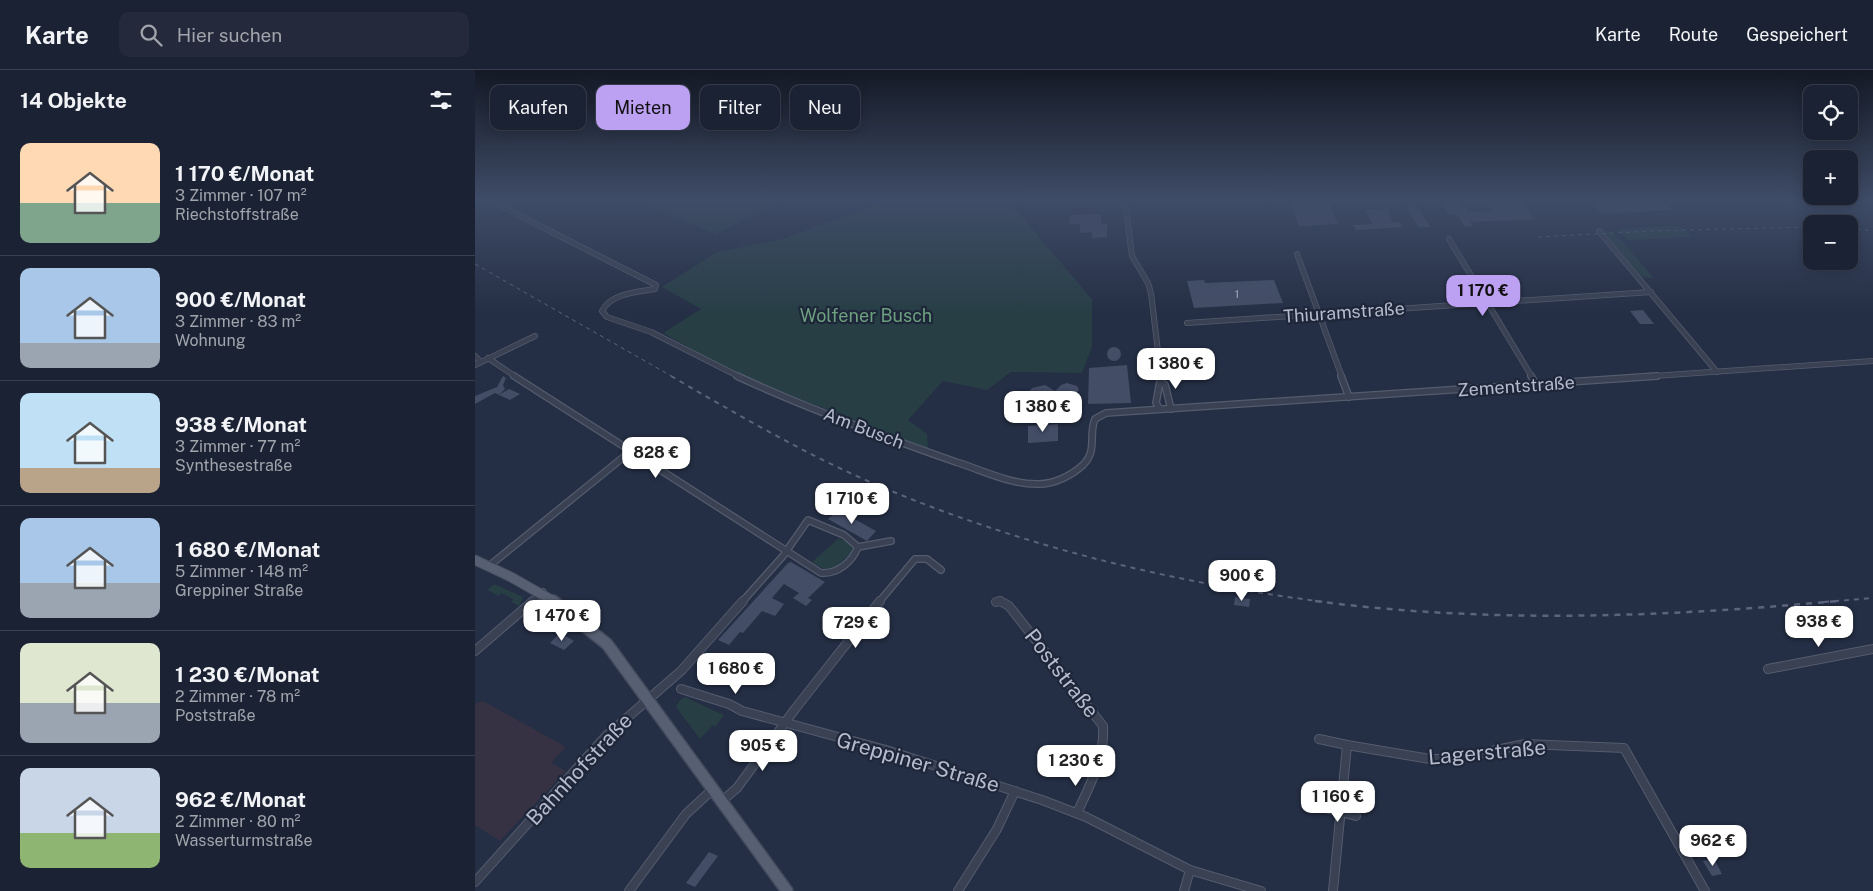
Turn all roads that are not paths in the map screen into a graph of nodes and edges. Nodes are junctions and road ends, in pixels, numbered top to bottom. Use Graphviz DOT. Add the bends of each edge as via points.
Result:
graph roads {
  1 [pos="568,239"];
  2 [pos="1130,239"];
  3 [pos="1449,239"];
  4 [pos="1606,239"];
  5 [pos="1297,254"];
  6 [pos="1651,292"];
  7 [pos="1486,303"];
  8 [pos="1318,314"];
  9 [pos="1187,322"];
  10 [pos="535,336"];
  11 [pos="475,356"];
  12 [pos="488,358"];
  13 [pos="481,362"];
  14 [pos="1873,362"];
  15 [pos="475,365"];
  16 [pos="1717,372"];
  17 [pos="1161,382"];
  18 [pos="1536,384"];
  19 [pos="1349,397"];
  20 [pos="1159,408"];
  21 [pos="1171,409"];
  22 [pos="631,452"];
  23 [pos="891,541"];
  24 [pos="858,547"];
  25 [pos="788,551"];
  26 [pos="475,560"];
  27 [pos="489,566"];
  28 [pos="941,570"];
  29 [pos="543,592"];
  30 [pos="996,602"];
  31 [pos="1873,649"];
  32 [pos="475,651"];
  33 [pos="1768,669"];
  34 [pos="681,689"];
  35 [pos="649,699"];
  36 [pos="784,724"];
  37 [pos="1319,739"];
  38 [pos="1347,745"];
  39 [pos="713,789"];
  40 [pos="1015,790"];
  41 [pos="723,801"];
  42 [pos="1325,808"];
  43 [pos="1340,811"];
  44 [pos="1077,813"];
  45 [pos="1355,816"];
  46 [pos="1190,870"];
  47 [pos="475,882"];
  48 [pos="629,891"];
  49 [pos="787,891"];
  50 [pos="958,891"];
  51 [pos="1184,891"];
  52 [pos="1261,891"];
  53 [pos="1333,891"];
  54 [pos="1705,891"];
  1 -- 20 [label="street, Am Busch" via="655,284 657,288 604,305 602,311 607,316 656,334 761,387 879,435 990,473 1036,485 1055,481 1087,461 1093,451 1092,425 1096,416"];
  2 -- 17 [label="street" via="1132,256 1150,290"];
  3 -- 7 [label="street"];
  4 -- 6 [label="street"];
  5 -- 8 [label="street"];
  6 -- 7 [label="street, Thiuramstraße"];
  6 -- 16 [label="street"];
  7 -- 8 [label="street, Thiuramstraße"];
  7 -- 18 [label="street"];
  8 -- 9 [label="street, Thiuramstraße"];
  8 -- 19 [label="street"];
  10 -- 12 [label="street"];
  11 -- 13 [label="street"];
  12 -- 13 [label="street"];
  12 -- 22 [label="street"];
  13 -- 15 [label="street"];
  14 -- 16 [label="street, Zementstraße"];
  16 -- 18 [label="street, Zementstraße"];
  17 -- 20 [label="street" via="1156,403"];
  17 -- 21 [label="street" via="1165,385"];
  18 -- 19 [label="street, Zementstraße"];
  19 -- 21 [label="street, Zementstraße"];
  20 -- 21 [label="street, Zementstraße"];
  22 -- 25 [label="street"];
  22 -- 27 [label="street"];
  23 -- 24 [label="street"];
  24 -- 25 [label="street" via="856,553 837,570 826,574"];
  24 -- 25 [label="street, Bahnhofstraße" via="844,536 808,520"];
  25 -- 35 [label="street, Bahnhofstraße" via="681,670"];
  26 -- 27 [label="main road"];
  27 -- 29 [label="main road"];
  28 -- 36 [label="street" via="922,557 911,562"];
  29 -- 32 [label="street"];
  29 -- 35 [label="main road" via="572,612 607,644"];
  30 -- 44 [label="street, Poststraße" via="1009,606 1103,726 1097,770"];
  31 -- 33 [label="street"];
  34 -- 36 [label="street, Greppiner Straße"];
  35 -- 39 [label="main road"];
  35 -- 47 [label="street, Bahnhofstraße" via="606,736"];
  36 -- 40 [label="street, Greppiner Straße" via="886,750"];
  36 -- 41 [label="street" via="737,788"];
  37 -- 38 [label="street, Lagerstraße"];
  38 -- 43 [label="street"];
  38 -- 54 [label="street, Lagerstraße" via="1430,759 1453,758 1525,744 1624,748"];
  39 -- 41 [label="main road"];
  39 -- 48 [label="street" via="686,814"];
  40 -- 44 [label="street, Greppiner Straße"];
  40 -- 50 [label="street" via="997,829"];
  41 -- 49 [label="main road"];
  42 -- 43 [label="street"];
  43 -- 45 [label="street"];
  43 -- 53 [label="street"];
  44 -- 46 [label="street, Greppiner Straße"];
  46 -- 51 [label="street"];
  46 -- 52 [label="street, Greppiner Straße"];
}
